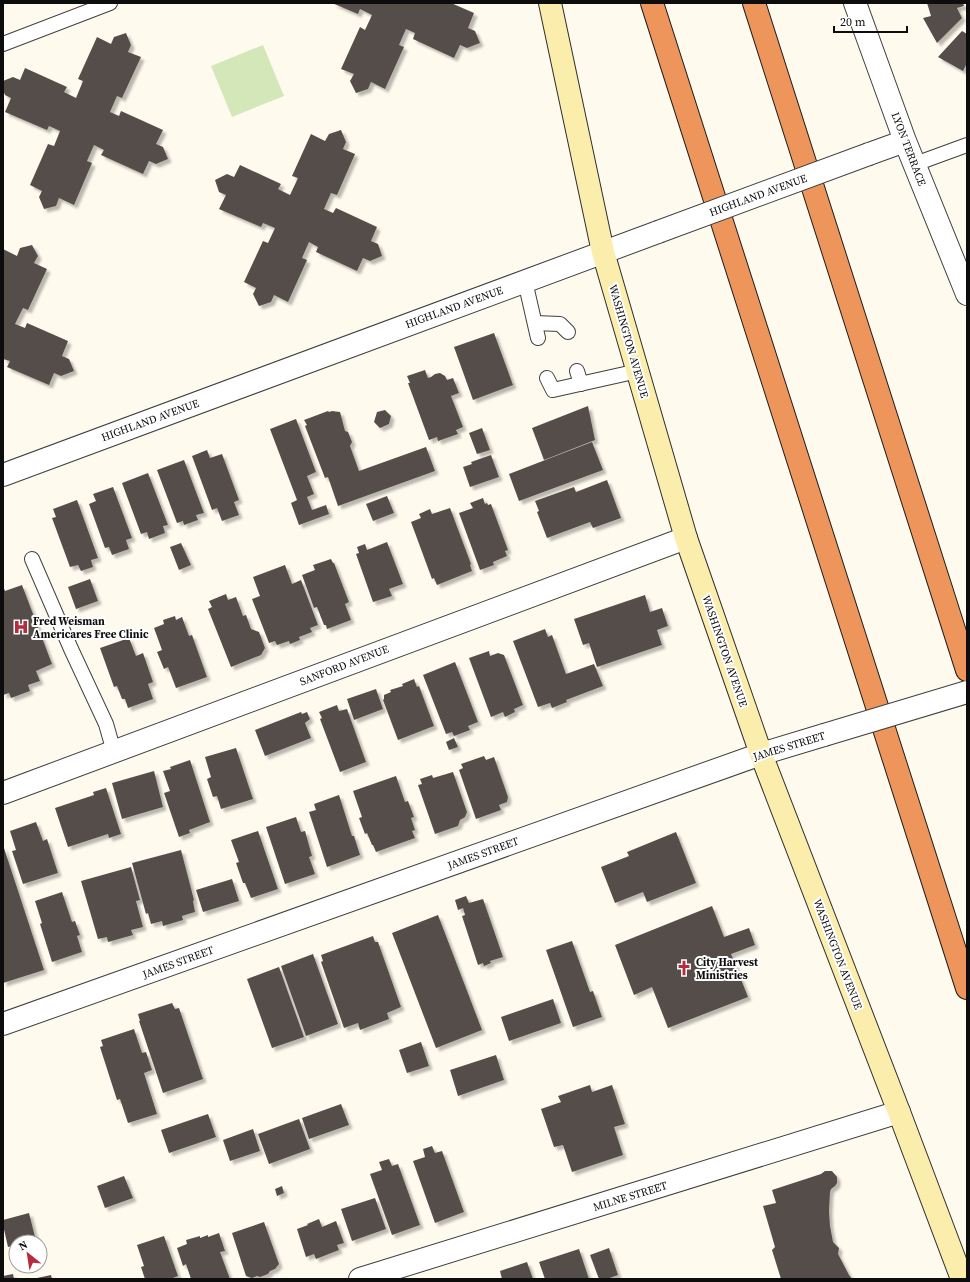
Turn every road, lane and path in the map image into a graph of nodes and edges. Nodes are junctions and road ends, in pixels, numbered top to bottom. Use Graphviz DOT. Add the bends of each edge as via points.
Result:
graph roads {
  1 [pos="110,3"];
  2 [pos="550,3"];
  3 [pos="652,3"];
  4 [pos="754,3"];
  5 [pos="855,3"];
  6 [pos="3,44"];
  7 [pos="905,142"];
  8 [pos="967,145"];
  9 [pos="915,164"];
  10 [pos="603,252"];
  11 [pos="525,281"];
  12 [pos="967,294"];
  13 [pos="535,323"];
  14 [pos="568,332"];
  15 [pos="538,338"];
  16 [pos="638,371"];
  17 [pos="547,378"];
  18 [pos="3,475"];
  19 [pos="686,538"];
  20 [pos="32,559"];
  21 [pos="967,670"];
  22 [pos="967,692"];
  23 [pos="114,752"];
  24 [pos="761,754"];
  25 [pos="3,793"];
  26 [pos="967,988"];
  27 [pos="3,1024"];
  28 [pos="899,1112"];
  29 [pos="360,1279"];
  30 [pos="962,1279"];
  1 -- 6 [label="lane"];
  2 -- 10 [label="main road, WASHINGTON AVENUE"];
  3 -- 26 [label="highway"];
  4 -- 21 [label="highway"];
  5 -- 7 [label="street, LYON TERRACE"];
  7 -- 9 [label="street, LYON TERRACE"];
  7 -- 10 [label="street, HIGHLAND AVENUE, bridge"];
  8 -- 9 [label="lane"];
  9 -- 12 [label="street, LYON TERRACE"];
  10 -- 11 [label="street, HIGHLAND AVENUE"];
  10 -- 16 [label="main road, WASHINGTON AVENUE"];
  11 -- 13 [label="lane"];
  11 -- 18 [label="street, HIGHLAND AVENUE"];
  13 -- 14 [label="lane" via="560,324"];
  13 -- 15 [label="lane"];
  16 -- 17 [label="lane" via="579,378 553,390"];
  16 -- 19 [label="main road, WASHINGTON AVENUE"];
  19 -- 23 [label="street, SANFORD AVENUE"];
  19 -- 24 [label="main road, WASHINGTON AVENUE"];
  20 -- 23 [label="lane" via="70,649 106,724"];
  22 -- 24 [label="street, JAMES STREET, bridge"];
  23 -- 25 [label="street, SANFORD AVENUE"];
  24 -- 27 [label="street, JAMES STREET"];
  24 -- 28 [label="main road, WASHINGTON AVENUE"];
  28 -- 29 [label="street, MILNE STREET"];
  28 -- 30 [label="main road, WASHINGTON AVENUE"];
}
